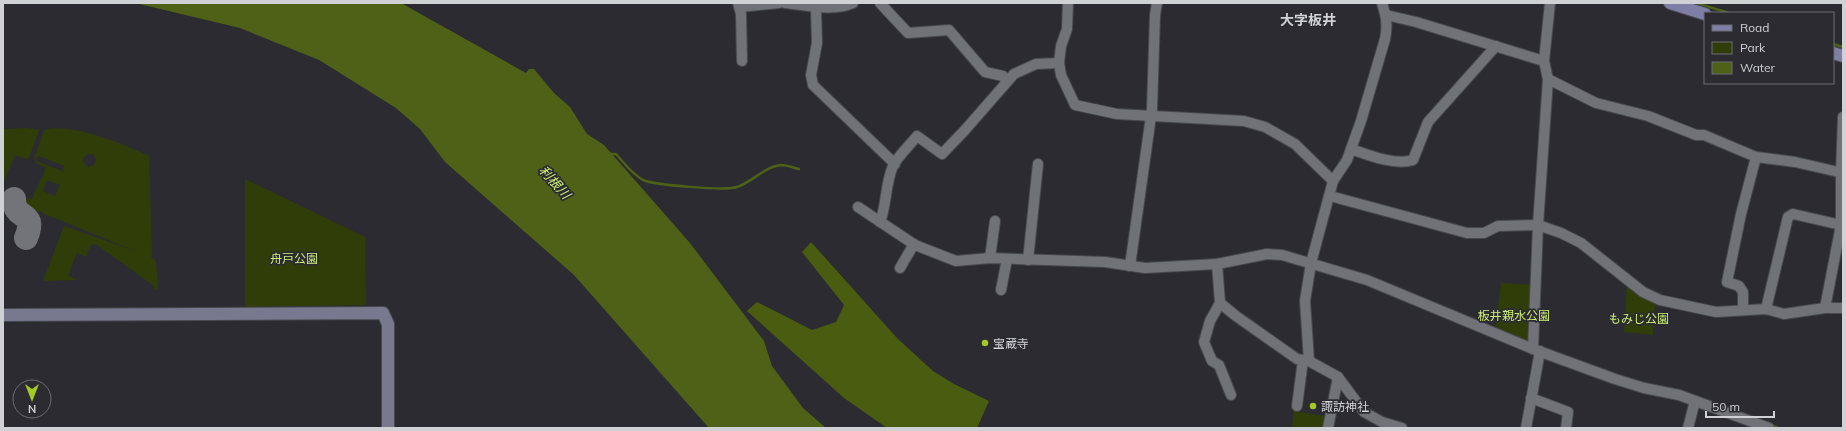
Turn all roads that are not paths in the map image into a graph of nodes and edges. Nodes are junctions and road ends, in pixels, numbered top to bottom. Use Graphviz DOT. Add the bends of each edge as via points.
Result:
graph roads {
  1 [pos="779,3"];
  2 [pos="785,3"];
  3 [pos="853,3"];
  4 [pos="880,3"];
  5 [pos="1068,3"];
  6 [pos="1157,3"];
  7 [pos="1382,3"];
  8 [pos="1550,3"];
  9 [pos="1670,3"];
  10 [pos="739,5"];
  11 [pos="819,5"];
  12 [pos="1704,14"];
  13 [pos="1386,15"];
  14 [pos="1496,46"];
  15 [pos="1544,61"];
  16 [pos="742,62"];
  17 [pos="1059,63"];
  18 [pos="1548,79"];
  19 [pos="1006,81"];
  20 [pos="1150,117"];
  21 [pos="1843,117"];
  22 [pos="1351,149"];
  23 [pos="1756,157"];
  24 [pos="895,164"];
  25 [pos="1038,164"];
  26 [pos="1842,173"];
  27 [pos="1334,181"];
  28 [pos="1330,196"];
  29 [pos="858,207"];
  30 [pos="1842,219"];
  31 [pos="994,221"];
  32 [pos="880,222"];
  33 [pos="1538,225"];
  34 [pos="914,244"];
  35 [pos="990,258"];
  36 [pos="1007,259"];
  37 [pos="1028,260"];
  38 [pos="1310,263"];
  39 [pos="1217,264"];
  40 [pos="1130,266"];
  41 [pos="900,268"];
  42 [pos="1001,290"];
  43 [pos="1220,303"];
  44 [pos="1825,308"];
  45 [pos="1843,308"];
  46 [pos="1766,309"];
  47 [pos="1743,310"];
  48 [pos="3,316"];
  49 [pos="1536,350"];
  50 [pos="1306,361"];
  51 [pos="1338,378"];
  52 [pos="1231,395"];
  53 [pos="1530,398"];
  54 [pos="1695,401"];
  55 [pos="1297,406"];
  56 [pos="388,428"];
  57 [pos="1328,428"];
  58 [pos="1402,428"];
  59 [pos="1526,428"];
  60 [pos="1566,428"];
  61 [pos="1688,428"];
  62 [pos="1769,428"];
  1 -- 10 [label="street"];
  2 -- 11 [label="street"];
  3 -- 11 [label="street" via="846,6"];
  4 -- 19 [label="street" via="908,33 948,30 985,72 1003,76"];
  5 -- 17 [label="street"];
  6 -- 20 [label="street"];
  7 -- 13 [label="street"];
  8 -- 15 [label="street"];
  9 -- 12 [label="main road"];
  10 -- 16 [label="street"];
  11 -- 24 [label="street" via="816,10 817,43 811,75 813,85"];
  13 -- 14 [label="street"];
  13 -- 22 [label="street" via="1385,39"];
  14 -- 15 [label="street"];
  14 -- 22 [label="street" via="1428,122 1413,160 1408,162 1383,159"];
  15 -- 18 [label="street"];
  17 -- 19 [label="street" via="1036,64 1014,74"];
  17 -- 20 [label="street" via="1061,75 1075,106"];
  18 -- 23 [label="street" via="1596,103 1648,116 1696,136 1704,135"];
  18 -- 33 [label="street"];
  19 -- 24 [label="street" via="942,154 917,136"];
  20 -- 27 [label="street" via="1244,121 1265,127 1295,144"];
  20 -- 40 [label="street"];
  21 -- 26 [label="street"];
  22 -- 27 [label="street"];
  23 -- 26 [label="street" via="1795,162"];
  23 -- 47 [label="street" via="1727,282 1739,286 1743,292"];
  24 -- 32 [label="street"];
  25 -- 37 [label="street"];
  26 -- 30 [label="street"];
  27 -- 28 [label="street"];
  28 -- 33 [label="street" via="1467,233 1484,233 1498,226"];
  28 -- 38 [label="street"];
  29 -- 32 [label="street"];
  30 -- 44 [label="street"];
  30 -- 46 [label="street" via="1793,214 1788,217"];
  31 -- 35 [label="street"];
  32 -- 34 [label="street"];
  33 -- 47 [label="street" via="1581,242 1642,292 1660,300 1716,312"];
  33 -- 49 [label="street"];
  34 -- 35 [label="street" via="956,261"];
  34 -- 41 [label="street"];
  35 -- 36 [label="street"];
  36 -- 37 [label="street"];
  36 -- 42 [label="street"];
  37 -- 40 [label="street" via="1105,262"];
  38 -- 39 [label="street" via="1282,255 1267,254"];
  38 -- 49 [label="street" via="1367,280"];
  38 -- 50 [label="street" via="1305,301"];
  39 -- 40 [label="street" via="1145,268"];
  39 -- 43 [label="street"];
  43 -- 50 [label="street" via="1298,359"];
  43 -- 52 [label="street" via="1210,321 1204,342 1212,361 1219,365"];
  44 -- 45 [label="street"];
  44 -- 46 [label="street" via="1784,314"];
  46 -- 47 [label="street"];
  48 -- 56 [label="street" via="383,313 388,324"];
  49 -- 53 [label="street"];
  49 -- 54 [label="street" via="1644,388"];
  50 -- 51 [label="street"];
  50 -- 55 [label="street"];
  51 -- 57 [label="street"];
  51 -- 58 [label="street" via="1364,412 1382,422"];
  53 -- 59 [label="street"];
  53 -- 60 [label="street" via="1568,412"];
  54 -- 61 [label="street"];
  54 -- 62 [label="street"];
}
